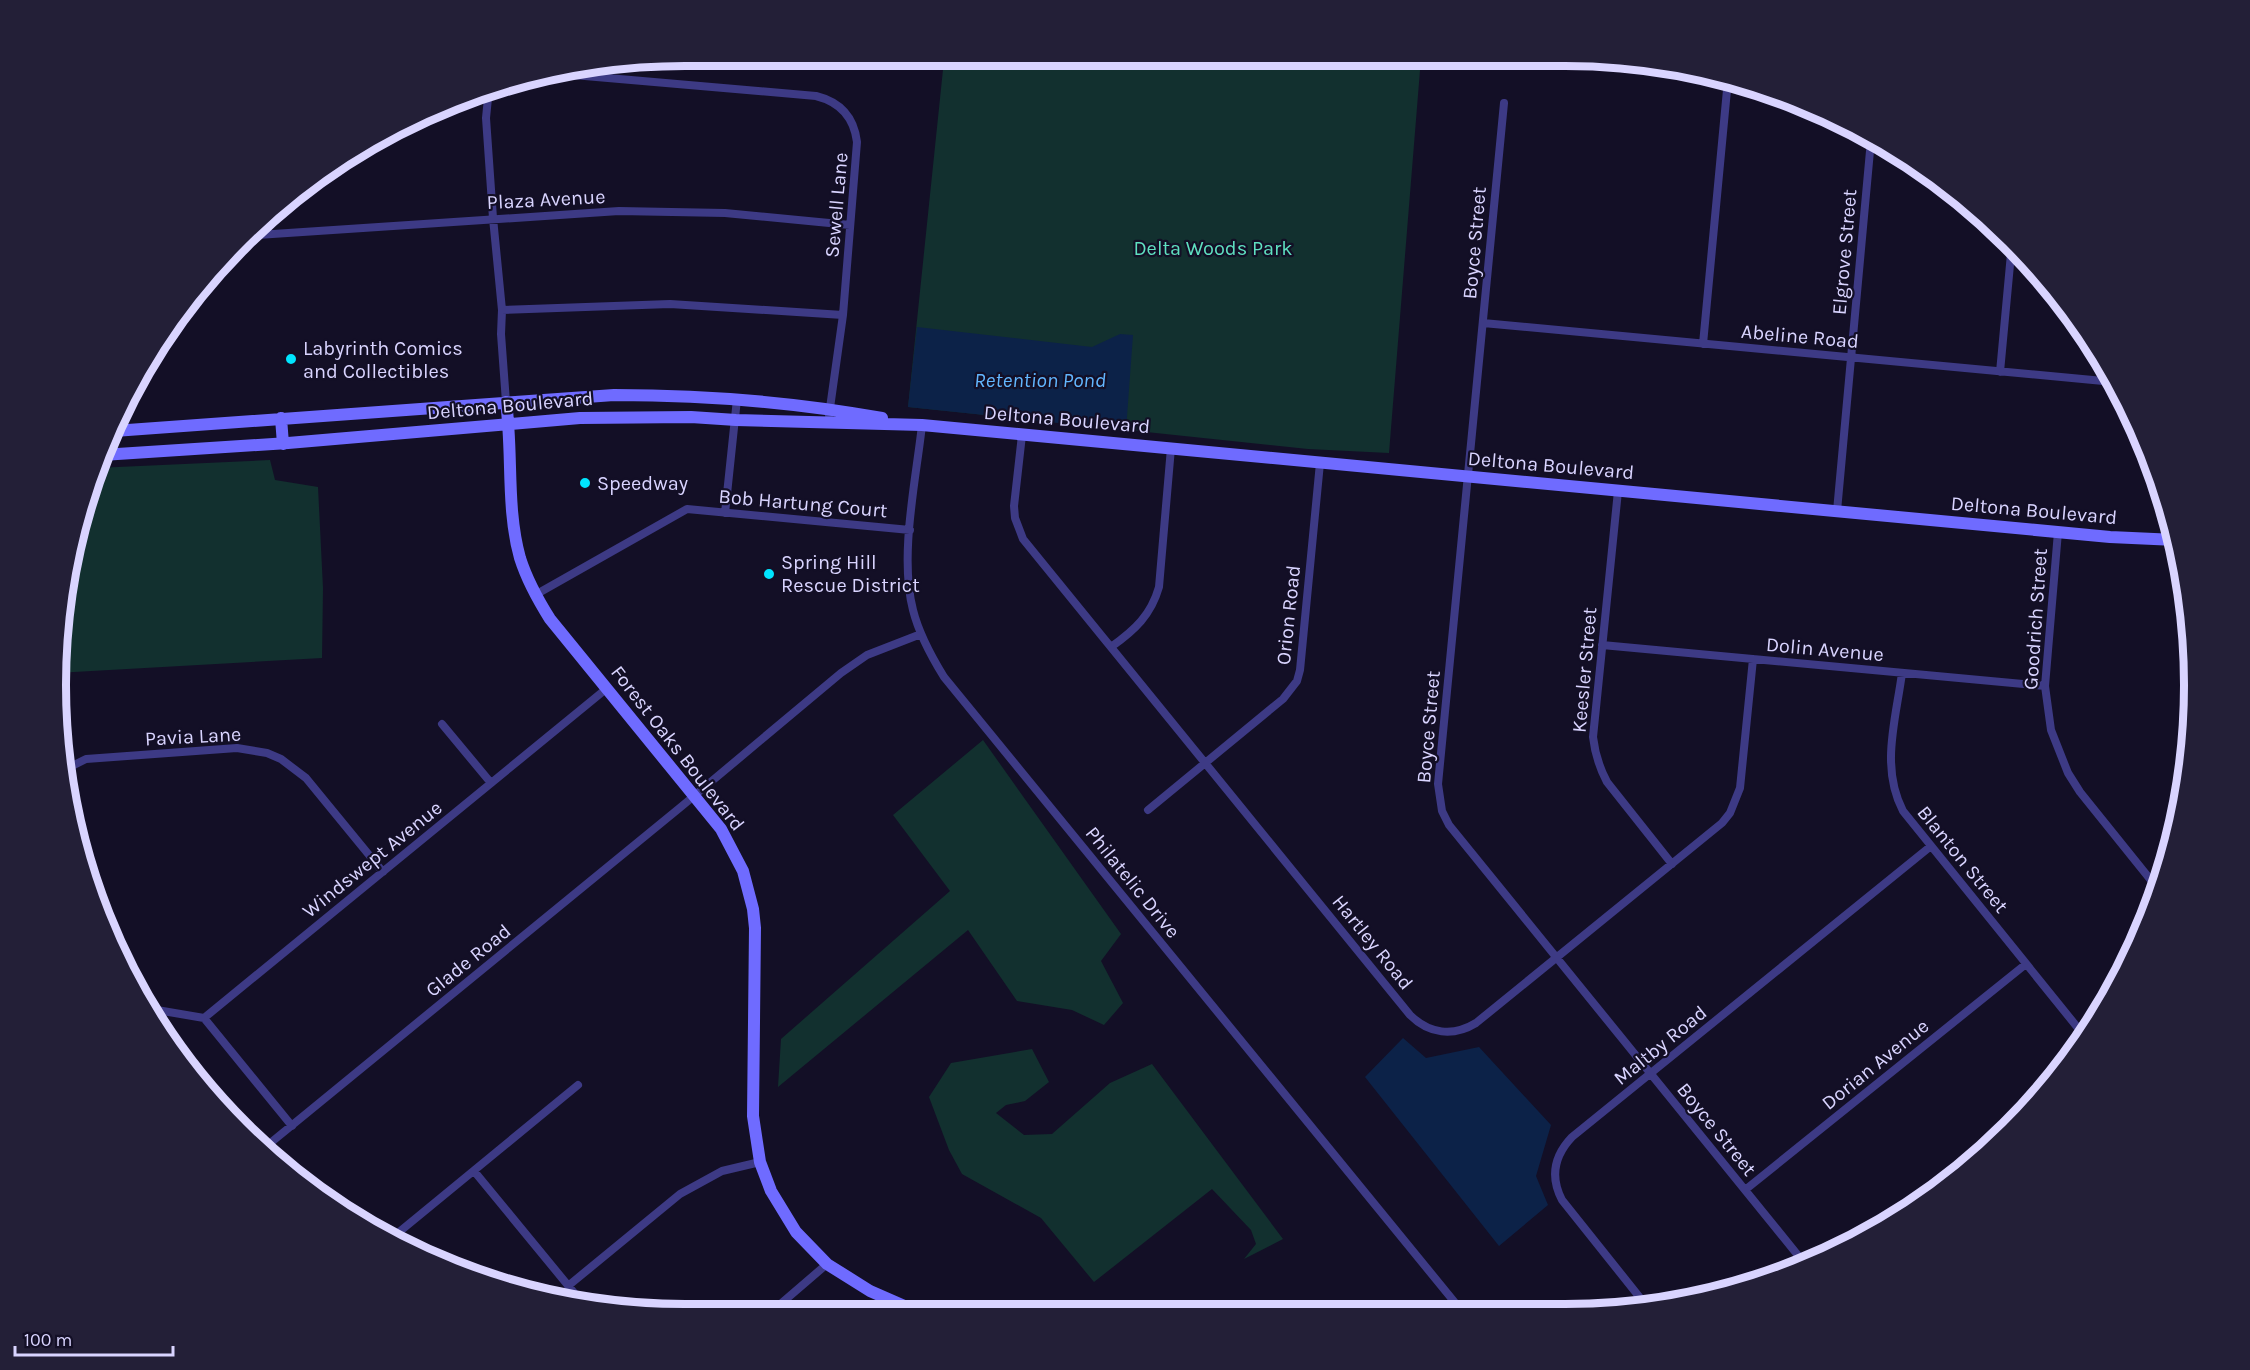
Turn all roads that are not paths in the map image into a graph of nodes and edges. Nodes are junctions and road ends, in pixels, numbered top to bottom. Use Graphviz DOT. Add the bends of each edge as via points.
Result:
graph roads {
  1 [pos="578,75"];
  2 [pos="1728,88"];
  3 [pos="488,98"];
  4 [pos="1504,103"];
  5 [pos="1870,147"];
  6 [pos="493,219"];
  7 [pos="850,225"];
  8 [pos="260,235"];
  9 [pos="2011,256"];
  10 [pos="502,310"];
  11 [pos="843,315"];
  12 [pos="1483,323"];
  13 [pos="1703,344"];
  14 [pos="1852,358"];
  15 [pos="2000,372"];
  16 [pos="2104,381"];
  17 [pos="737,399"];
  18 [pos="506,402"];
  19 [pos="830,409"];
  20 [pos="282,418"];
  21 [pos="736,420"];
  22 [pos="829,423"];
  23 [pos="509,424"];
  24 [pos="922,425"];
  25 [pos="121,430"];
  26 [pos="1022,435"];
  27 [pos="283,444"];
  28 [pos="1171,448"];
  29 [pos="111,454"];
  30 [pos="1320,463"];
  31 [pos="1468,476"];
  32 [pos="1618,491"];
  33 [pos="1838,511"];
  34 [pos="724,513"];
  35 [pos="910,530"];
  36 [pos="2058,532"];
  37 [pos="2166,539"];
  38 [pos="535,595"];
  39 [pos="921,634"];
  40 [pos="1602,645"];
  41 [pos="1111,647"];
  42 [pos="1753,659"];
  43 [pos="1902,673"];
  44 [pos="2045,686"];
  45 [pos="606,689"];
  46 [pos="442,724"];
  47 [pos="1206,763"];
  48 [pos="71,766"];
  49 [pos="491,783"];
  50 [pos="695,796"];
  51 [pos="1148,810"];
  52 [pos="1931,846"];
  53 [pos="1672,864"];
  54 [pos="383,872"];
  55 [pos="2152,881"];
  56 [pos="1557,958"];
  57 [pos="2026,964"];
  58 [pos="159,1010"];
  59 [pos="204,1018"];
  60 [pos="2079,1030"];
  61 [pos="1651,1074"];
  62 [pos="578,1085"];
  63 [pos="292,1125"];
  64 [pos="270,1143"];
  65 [pos="760,1162"];
  66 [pos="474,1171"];
  67 [pos="1745,1190"];
  68 [pos="398,1233"];
  69 [pos="1800,1258"];
  70 [pos="827,1264"];
  71 [pos="568,1286"];
  72 [pos="575,1294"];
  73 [pos="1641,1299"];
  74 [pos="780,1304"];
  75 [pos="900,1304"];
  76 [pos="1456,1304"];
  1 -- 7 [label="street, Sewell Lane" via="827,99 846,112 856,133"];
  2 -- 13 [label="street"];
  3 -- 6 [label="street"];
  4 -- 12 [label="street, Boyce Street"];
  5 -- 14 [label="street, Elgrove Street"];
  6 -- 7 [label="street, Plaza Avenue" via="675,211"];
  6 -- 8 [label="street, Plaza Avenue"];
  6 -- 10 [label="street"];
  7 -- 11 [label="street, Sewell Lane"];
  9 -- 15 [label="street"];
  10 -- 11 [label="street" via="670,304"];
  10 -- 18 [label="street"];
  11 -- 19 [label="street, Sewell Lane"];
  12 -- 13 [label="street, Abeline Road"];
  12 -- 31 [label="street, Boyce Street"];
  13 -- 14 [label="street, Abeline Road"];
  14 -- 15 [label="street, Abeline Road"];
  14 -- 33 [label="street, Elgrove Street"];
  15 -- 16 [label="street, Abeline Road"];
  17 -- 18 [label="main road, Deltona Boulevard" via="614,395"];
  17 -- 19 [label="main road, Deltona Boulevard"];
  17 -- 21 [label="street"];
  18 -- 20 [label="main road, Deltona Boulevard"];
  18 -- 23 [label="main road, Forest Oaks Boulevard"];
  19 -- 22 [label="street, Sewell Lane"];
  19 -- 24 [label="main road, Deltona Boulevard"];
  20 -- 25 [label="main road, Deltona Boulevard"];
  20 -- 27 [label="main road"];
  21 -- 22 [label="main road, Deltona Boulevard"];
  21 -- 23 [label="main road, Deltona Boulevard" via="639,416"];
  21 -- 34 [label="street"];
  22 -- 24 [label="main road, Deltona Boulevard"];
  23 -- 27 [label="main road, Deltona Boulevard"];
  23 -- 38 [label="main road, Forest Oaks Boulevard" via="515,533"];
  24 -- 26 [label="main road, Deltona Boulevard"];
  24 -- 35 [label="street, Philatelic Drive"];
  26 -- 28 [label="main road, Deltona Boulevard"];
  26 -- 41 [label="street, Hartley Road" via="1014,506 1018,529"];
  27 -- 29 [label="main road, Deltona Boulevard"];
  28 -- 30 [label="main road, Deltona Boulevard"];
  28 -- 41 [label="street" via="1155,601 1139,625"];
  30 -- 31 [label="main road, Deltona Boulevard"];
  30 -- 47 [label="street, Orion Road" via="1297,681 1283,699"];
  31 -- 32 [label="main road, Deltona Boulevard"];
  31 -- 56 [label="street, Boyce Street" via="1439,798 1449,825"];
  32 -- 33 [label="main road, Deltona Boulevard"];
  32 -- 40 [label="street, Keesler Street"];
  33 -- 36 [label="main road, Deltona Boulevard"];
  34 -- 35 [label="street, Bob Hartung Court"];
  34 -- 38 [label="street, Bob Hartung Court" via="687,509"];
  35 -- 39 [label="street, Philatelic Drive" via="908,585"];
  36 -- 37 [label="main road, Deltona Boulevard"];
  36 -- 44 [label="street, Goodrich Street"];
  38 -- 45 [label="main road, Forest Oaks Boulevard"];
  39 -- 50 [label="street, Glade Road" via="888,645 848,668"];
  39 -- 76 [label="street, Philatelic Drive" via="944,677"];
  40 -- 42 [label="street, Dolin Avenue"];
  40 -- 53 [label="street, Keesler Street" via="1593,737 1600,769"];
  41 -- 47 [label="street, Hartley Road"];
  42 -- 43 [label="street, Dolin Avenue"];
  42 -- 53 [label="street, Hartley Road" via="1737,799 1722,823"];
  43 -- 44 [label="street, Dolin Avenue"];
  43 -- 52 [label="street, Blanton Street" via="1891,752 1892,783 1903,811"];
  44 -- 55 [label="street, Goodrich Street" via="2051,730 2068,773"];
  45 -- 49 [label="street, Windswept Avenue"];
  45 -- 50 [label="main road, Forest Oaks Boulevard"];
  46 -- 49 [label="street"];
  47 -- 51 [label="street, Orion Road"];
  47 -- 56 [label="street, Hartley Road" via="1410,1015 1426,1028 1449,1032 1468,1028"];
  48 -- 54 [label="street, Pavia Lane" via="86,759 237,748 267,753 306,778"];
  49 -- 54 [label="street, Windswept Avenue"];
  50 -- 63 [label="street, Glade Road"];
  50 -- 65 [label="main road, Forest Oaks Boulevard" via="733,849 753,909 753,1116"];
  52 -- 57 [label="street, Blanton Street"];
  52 -- 61 [label="street, Maltby Road"];
  53 -- 56 [label="street, Hartley Road"];
  54 -- 59 [label="street, Windswept Avenue"];
  56 -- 61 [label="street, Boyce Street"];
  57 -- 60 [label="street, Blanton Street"];
  57 -- 67 [label="street, Dorian Avenue"];
  58 -- 59 [label="street"];
  59 -- 63 [label="street"];
  61 -- 67 [label="street, Boyce Street"];
  61 -- 73 [label="street, Maltby Road" via="1564,1146 1554,1176 1562,1200"];
  62 -- 66 [label="street"];
  63 -- 64 [label="street, Glade Road"];
  65 -- 70 [label="main road, Forest Oaks Boulevard" via="783,1213"];
  65 -- 71 [label="street" via="722,1171 680,1194"];
  66 -- 68 [label="street"];
  66 -- 71 [label="street"];
  67 -- 69 [label="street, Boyce Street"];
  70 -- 74 [label="street"];
  70 -- 75 [label="main road, Forest Oaks Boulevard"];
  71 -- 72 [label="street"];
}
